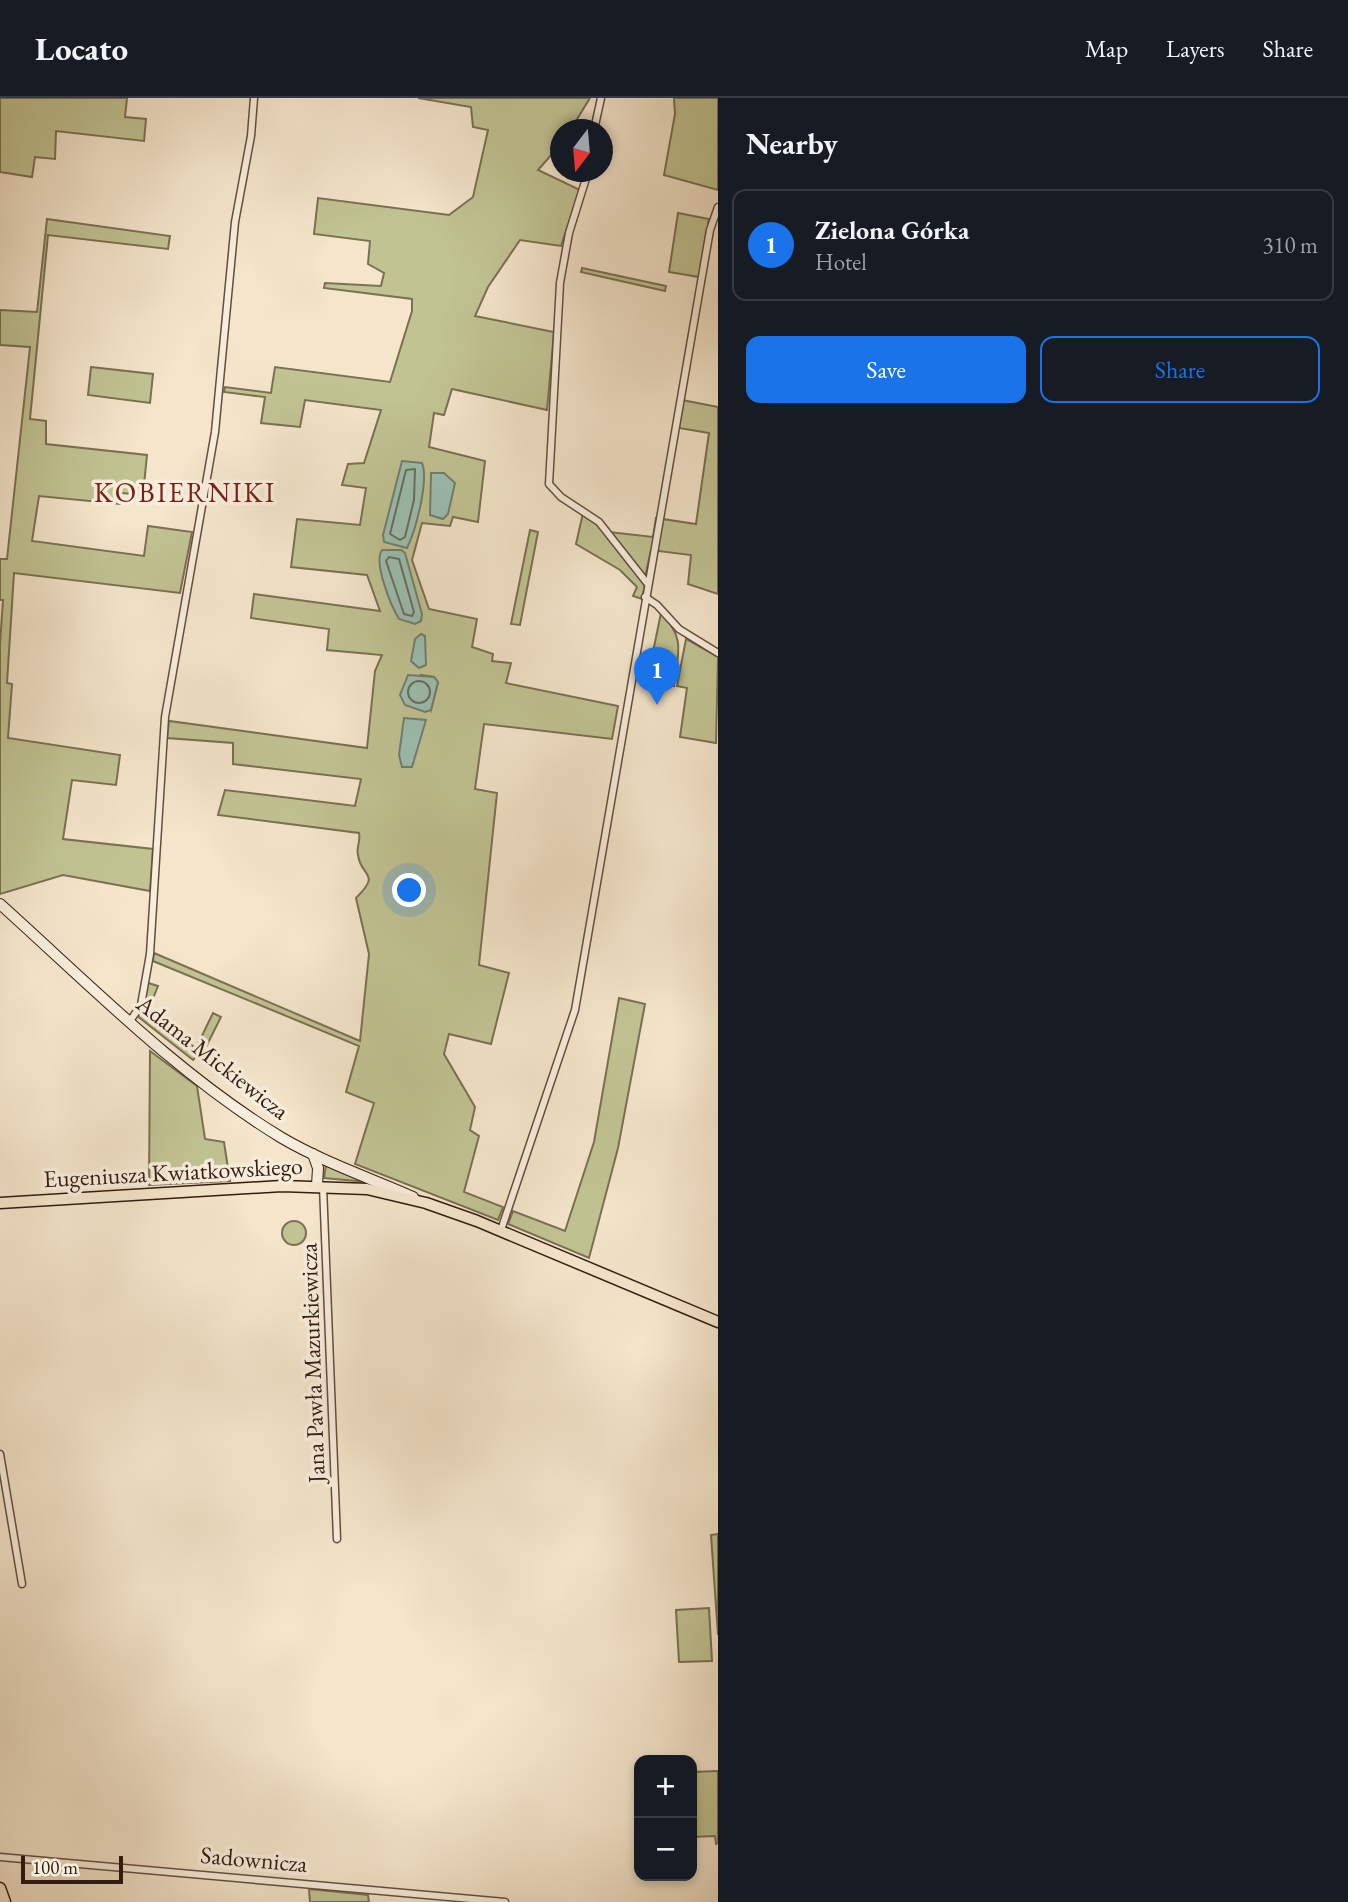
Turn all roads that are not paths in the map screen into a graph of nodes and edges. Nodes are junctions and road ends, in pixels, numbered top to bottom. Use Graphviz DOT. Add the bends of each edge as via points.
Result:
graph roads {
  1 [pos="254,98"];
  2 [pos="601,98"];
  3 [pos="596,119"];
  4 [pos="585,182"];
  5 [pos="718,207"];
  6 [pos="647,583"];
  7 [pos="645,597"];
  8 [pos="718,653"];
  9 [pos="0,904"];
  10 [pos="130,1021"];
  11 [pos="313,1154"];
  12 [pos="320,1185"];
  13 [pos="0,1203"];
  14 [pos="426,1203"];
  15 [pos="501,1230"];
  16 [pos="718,1322"];
  17 [pos="0,1454"];
  18 [pos="337,1539"];
  19 [pos="22,1584"];
  20 [pos="0,1857"];
  21 [pos="0,1888"];
  22 [pos="407,1893"];
  23 [pos="5,1902"];
  24 [pos="407,1902"];
  25 [pos="505,1902"];
  1 -- 10 [label="street" via="235,222 215,432 165,717 150,954 141,1005"];
  2 -- 3 [label="street"];
  4 -- 6 [label="street" via="560,283 549,484 599,522"];
  5 -- 6 [label="street" via="710,230"];
  6 -- 7 [label="street"];
  7 -- 8 [label="street" via="679,629"];
  7 -- 15 [label="street" via="575,1010"];
  9 -- 10 [label="street, Adama Mickiewicza"];
  10 -- 11 [label="street, Adama Mickiewicza" via="243,1111"];
  11 -- 12 [label="street, Eugeniusza Kwiatkowskiego"];
  11 -- 14 [label="street, Adama Mickiewicza"];
  12 -- 13 [label="main road, Eugeniusza Kwiatkowskiego"];
  12 -- 14 [label="main road, Adama Mickiewicza" via="367,1189"];
  12 -- 18 [label="street, Jana Pawła Mazurkiewicza"];
  14 -- 15 [label="main road, Adama Mickiewicza"];
  15 -- 16 [label="main road, Adama Mickiewicza"];
  17 -- 19 [label="street"];
  20 -- 22 [label="street, Sadownicza"];
  21 -- 23 [label="main road"];
  22 -- 24 [label="street"];
  22 -- 25 [label="street, Sadownicza"];
}
